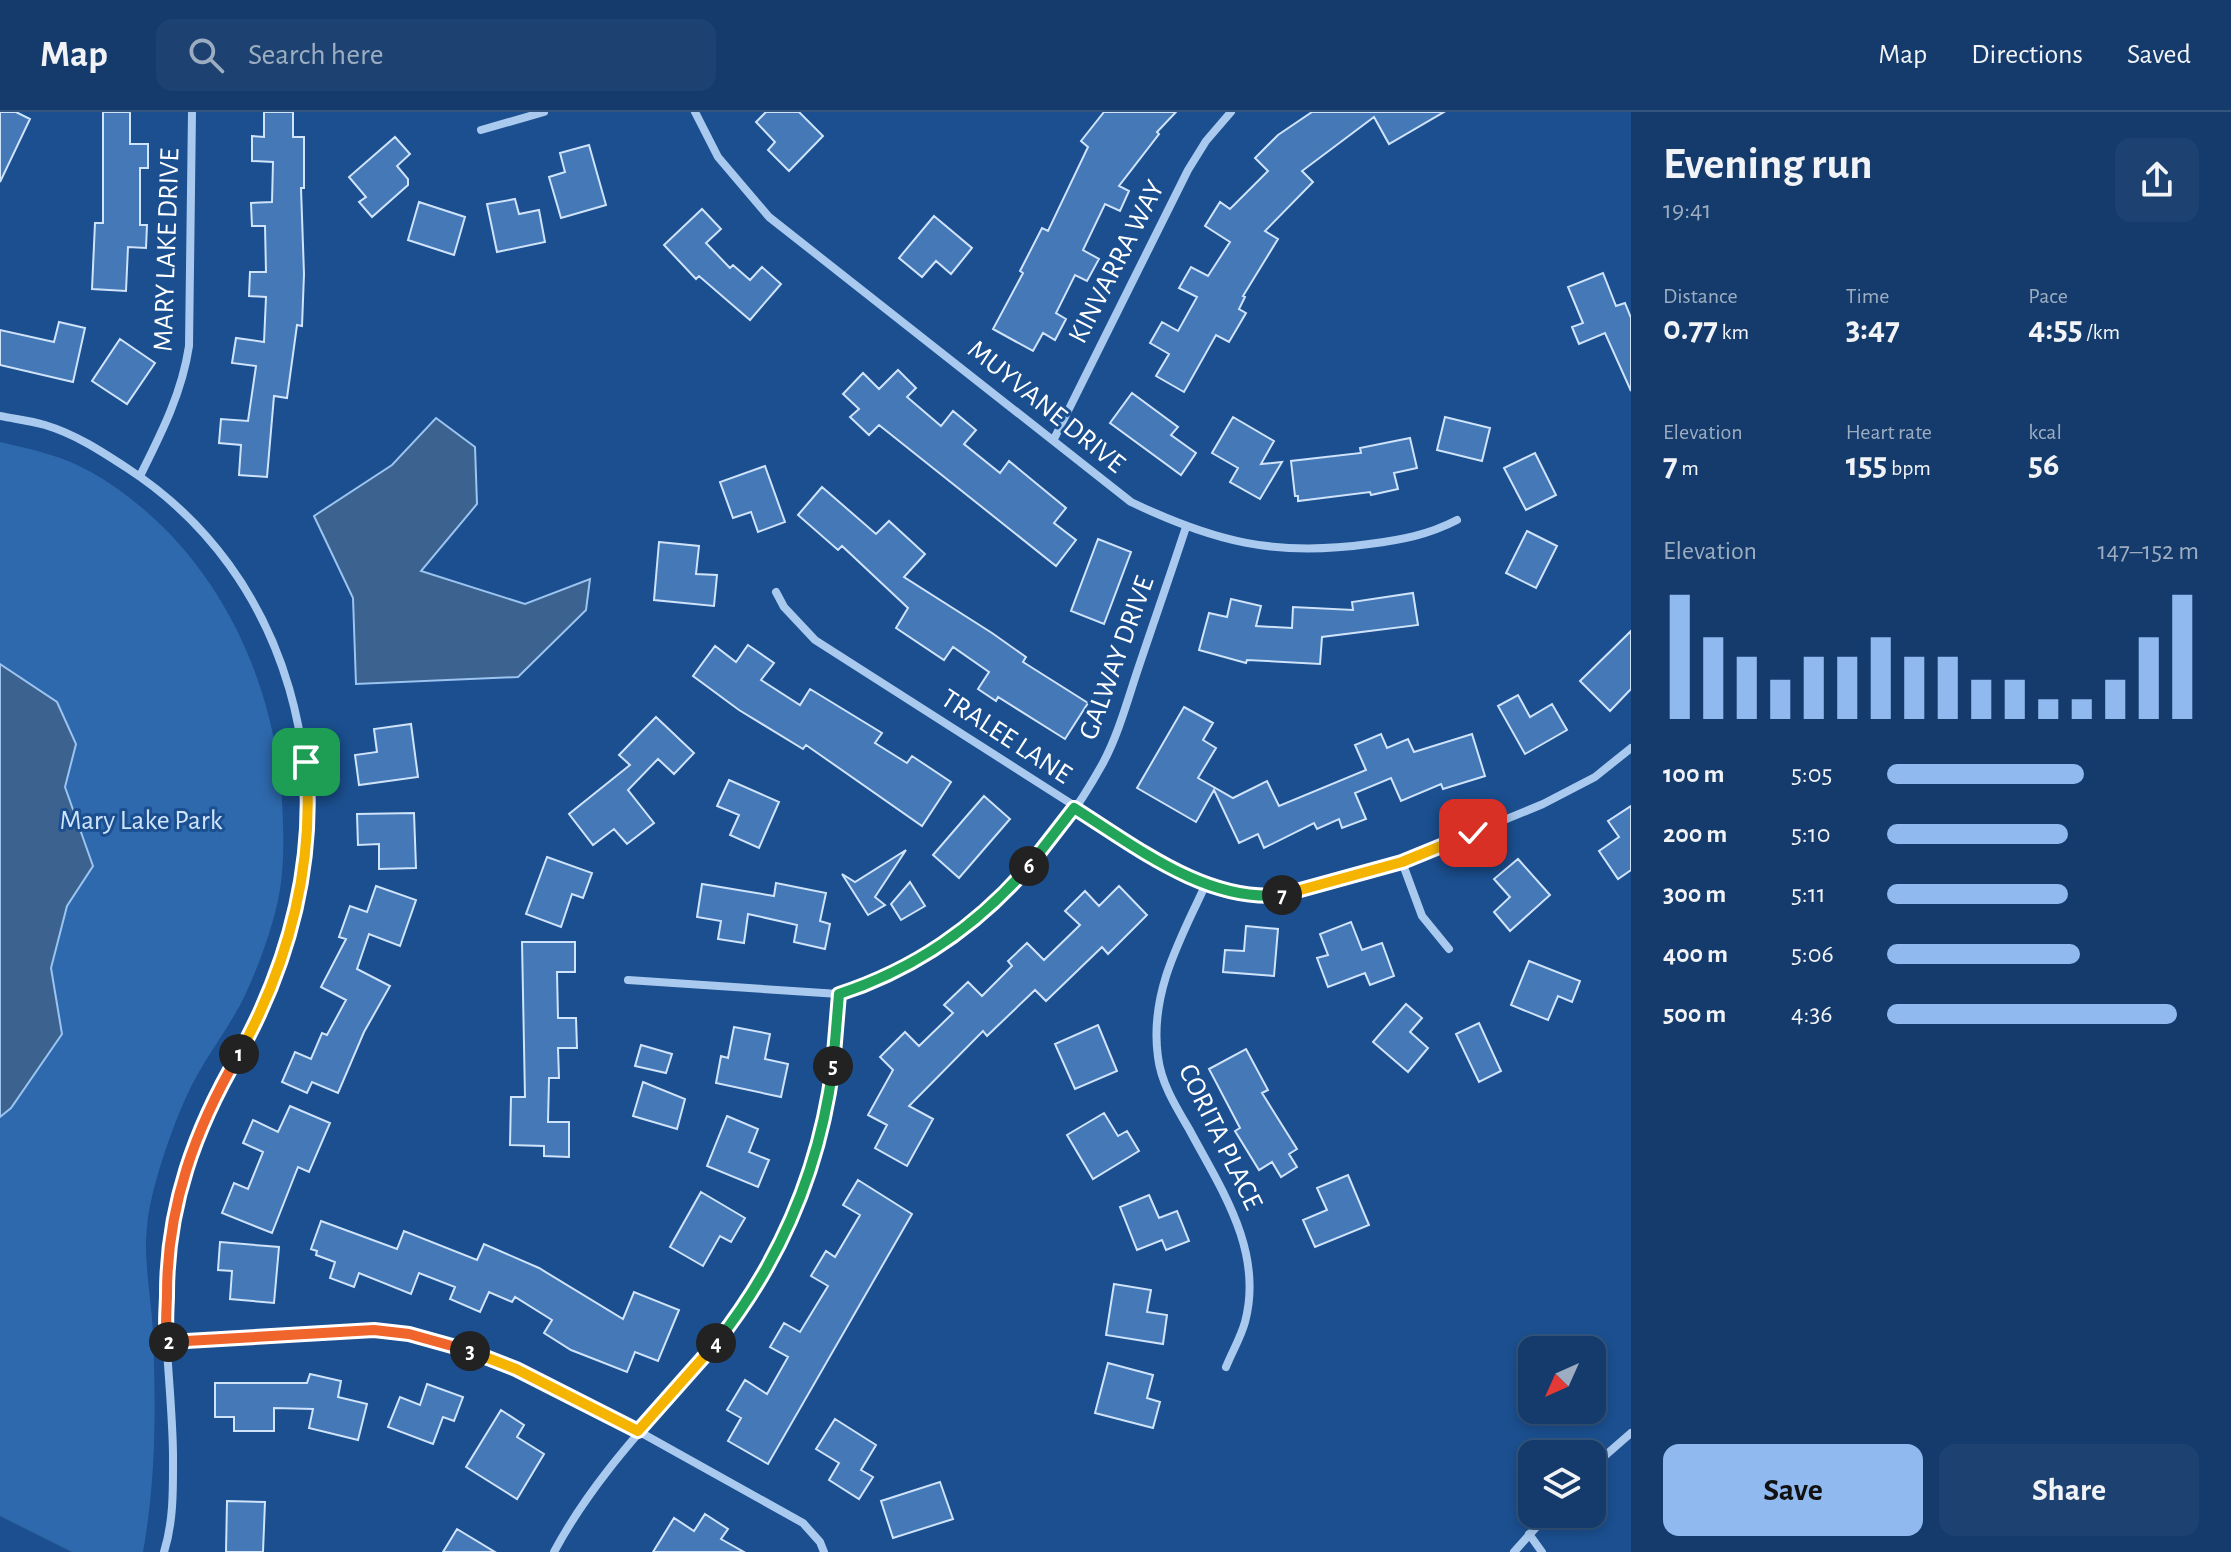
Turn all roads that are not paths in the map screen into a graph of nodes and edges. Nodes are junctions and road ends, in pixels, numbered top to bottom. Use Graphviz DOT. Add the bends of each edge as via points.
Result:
graph roads {
  1 [pos="192,112"];
  2 [pos="544,112"];
  3 [pos="695,112"];
  4 [pos="1231,112"];
  5 [pos="481,130"];
  6 [pos="0,416"];
  7 [pos="1054,439"];
  8 [pos="140,476"];
  9 [pos="1457,520"];
  10 [pos="1186,527"];
  11 [pos="776,592"];
  12 [pos="1631,748"];
  13 [pos="1074,808"];
  14 [pos="1402,862"];
  15 [pos="1206,884"];
  16 [pos="1449,949"];
  17 [pos="628,980"];
  18 [pos="839,994"];
  19 [pos="167,1342"];
  20 [pos="1226,1367"];
  21 [pos="638,1431"];
  22 [pos="1631,1433"];
  23 [pos="1606,1455"];
  24 [pos="1535,1528"];
  25 [pos="1529,1534"];
  26 [pos="164,1552"];
  27 [pos="554,1552"];
  28 [pos="824,1552"];
  29 [pos="1514,1552"];
  30 [pos="1542,1552"];
  1 -- 8 [label="street, MARY LAKE DRIVE" via="186,365 166,424"];
  2 -- 5 [label="street"];
  3 -- 7 [label="street, MUYVANE DRIVE" via="718,157 769,217"];
  4 -- 7 [label="street, KINVARRA WAY" via="1188,170"];
  6 -- 8 [label="street" via="45,425 85,441"];
  7 -- 10 [label="street, MUYVANE DRIVE" via="1131,502"];
  8 -- 19 [label="street" via="188,515 259,613 298,714 308,790 305,862 281,965 258,1019 210,1103 172,1215"];
  9 -- 10 [label="street, MUYVANE DRIVE" via="1415,538 1302,551 1253,546"];
  10 -- 13 [label="street, GALWAY DRIVE" via="1120,721 1103,762"];
  11 -- 13 [label="street, TRALEE LANE" via="815,640"];
  12 -- 14 [label="street, TRALEE LANE" via="1595,777 1543,804"];
  13 -- 15 [label="street, TRALEE LANE"];
  13 -- 18 [label="street, GALWAY DRIVE" via="1045,849 967,929 929,955"];
  14 -- 15 [label="street, TRALEE LANE" via="1279,896 1247,895"];
  14 -- 16 [label="street" via="1422,916"];
  15 -- 20 [label="street, CORITA PLACE" via="1163,984 1158,1057 1168,1091 1242,1231 1249,1299"];
  17 -- 18 [label="street, GALWAY DRIVE"];
  18 -- 21 [label="street" via="829,1098 797,1209 734,1320"];
  19 -- 21 [label="street" via="359,1331 409,1334 478,1353"];
  19 -- 26 [label="street" via="173,1498"];
  21 -- 27 [label="street" via="587,1495"];
  21 -- 28 [label="street" via="803,1523"];
  22 -- 23 [label="street"];
  24 -- 25 [label="street"];
  25 -- 29 [label="street"];
  25 -- 30 [label="street"];
}
